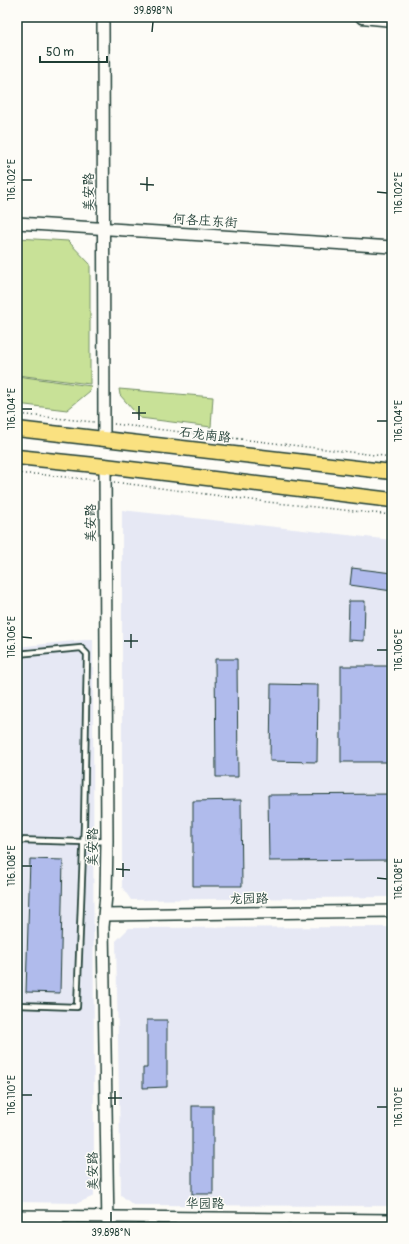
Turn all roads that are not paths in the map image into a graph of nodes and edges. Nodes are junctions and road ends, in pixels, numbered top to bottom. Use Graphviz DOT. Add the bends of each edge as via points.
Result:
graph roads {
  1 [pos="103,17"];
  2 [pos="362,17"];
  3 [pos="392,20"];
  4 [pos="17,223"];
  5 [pos="103,228"];
  6 [pos="392,247"];
  7 [pos="17,429"];
  8 [pos="104,438"];
  9 [pos="17,457"];
  10 [pos="105,466"];
  11 [pos="392,472"];
  12 [pos="390,499"];
  13 [pos="17,654"];
  14 [pos="17,840"];
  15 [pos="107,841"];
  16 [pos="84,842"];
  17 [pos="392,912"];
  18 [pos="105,915"];
  19 [pos="17,1005"];
  20 [pos="17,1216"];
  21 [pos="392,1220"];
  22 [pos="108,1222"];
  23 [pos="17,1226"];
  24 [pos="60,1227"];
  1 -- 5 [label="street, 美安路"];
  2 -- 3 [label="main road"];
  4 -- 5 [label="street, 何各庄东街"];
  5 -- 6 [label="street, 何各庄东街"];
  5 -- 8 [label="street, 美安路"];
  7 -- 8 [label="main road, 石龙南路"];
  8 -- 11 [label="main road, 石龙南路"];
  9 -- 10 [label="main road"];
  10 -- 12 [label="main road"];
  10 -- 15 [label="street, 美安路"];
  13 -- 16 [label="lane" via="81,648 87,654"];
  14 -- 16 [label="lane"];
  15 -- 16 [label="lane"];
  15 -- 18 [label="street, 美安路"];
  16 -- 19 [label="lane" via="77,1007"];
  17 -- 18 [label="street, 龙园路"];
  18 -- 22 [label="street, 美安路" via="103,927"];
  20 -- 22 [label="street, 华园路"];
  21 -- 22 [label="street, 华园路"];
  23 -- 24 [label="street"];
}
